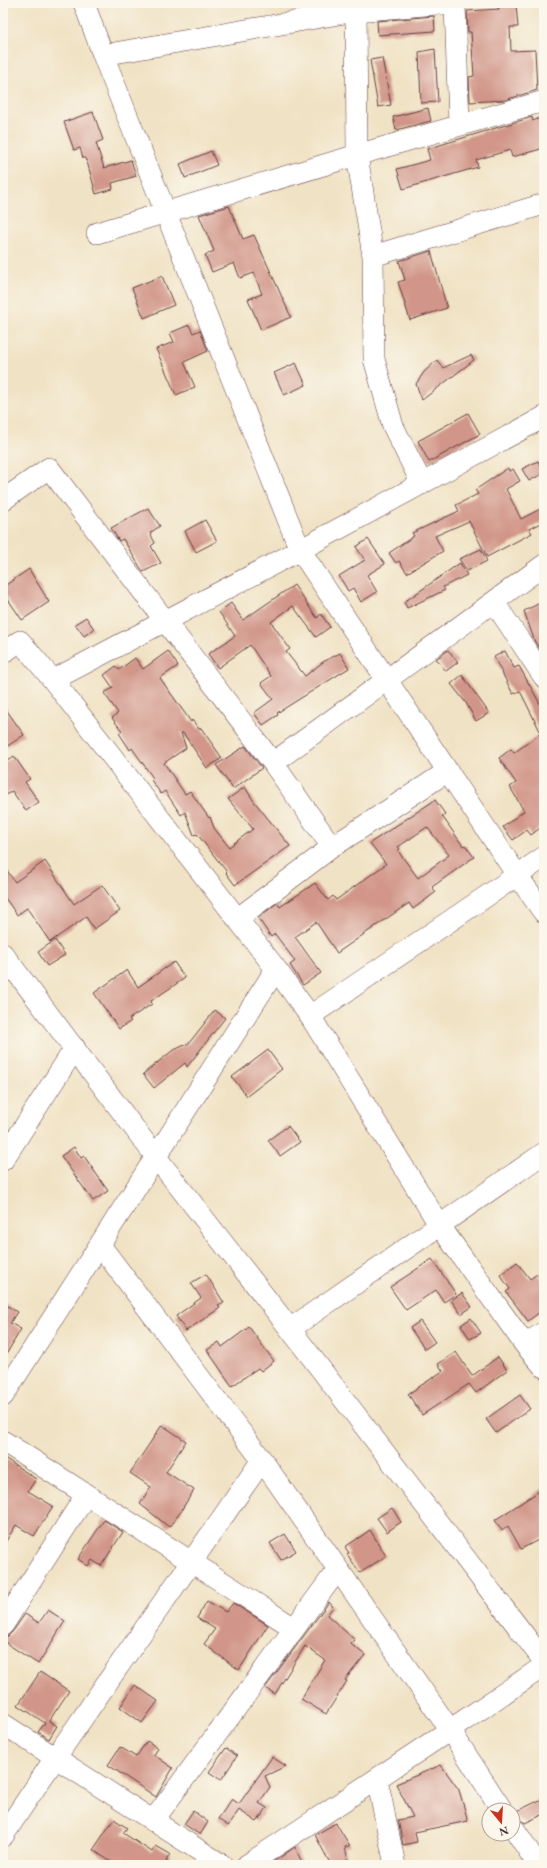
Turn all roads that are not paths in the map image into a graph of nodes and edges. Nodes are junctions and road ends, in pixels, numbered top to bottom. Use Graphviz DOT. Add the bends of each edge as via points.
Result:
graph roads {
  1 [pos="84,3"];
  2 [pos="448,3"];
  3 [pos="455,3"];
  4 [pos="356,7"];
  5 [pos="103,56"];
  6 [pos="544,101"];
  7 [pos="459,126"];
  8 [pos="357,155"];
  9 [pos="544,204"];
  10 [pos="165,213"];
  11 [pos="97,233"];
  12 [pos="373,256"];
  13 [pos="544,417"];
  14 [pos="422,484"];
  15 [pos="3,500"];
  16 [pos="300,550"];
  17 [pos="544,565"];
  18 [pos="494,602"];
  19 [pos="165,622"];
  20 [pos="3,653"];
  21 [pos="544,677"];
  22 [pos="53,680"];
  23 [pos="387,680"];
  24 [pos="273,763"];
  25 [pos="448,771"];
  26 [pos="332,847"];
  27 [pos="544,857"];
  28 [pos="517,875"];
  29 [pos="544,913"];
  30 [pos="237,919"];
  31 [pos="5,964"];
  32 [pos="276,969"];
  33 [pos="310,1016"];
  34 [pos="75,1048"];
  35 [pos="544,1153"];
  36 [pos="156,1157"];
  37 [pos="3,1160"];
  38 [pos="440,1226"];
  39 [pos="100,1245"];
  40 [pos="290,1329"];
  41 [pos="544,1332"];
  42 [pos="526,1345"];
  43 [pos="544,1367"];
  44 [pos="3,1396"];
  45 [pos="3,1441"];
  46 [pos="262,1460"];
  47 [pos="86,1495"];
  48 [pos="192,1563"];
  49 [pos="338,1569"];
  50 [pos="3,1625"];
  51 [pos="294,1628"];
  52 [pos="544,1661"];
  53 [pos="544,1666"];
  54 [pos="3,1724"];
  55 [pos="450,1730"];
  56 [pos="54,1757"];
  57 [pos="377,1779"];
  58 [pos="497,1802"];
  59 [pos="153,1820"];
  60 [pos="3,1836"];
  61 [pos="521,1839"];
  62 [pos="222,1865"];
  63 [pos="247,1865"];
  64 [pos="395,1865"];
  65 [pos="538,1865"];
  1 -- 5 [label="street"];
  2 -- 4 [label="street"];
  3 -- 7 [label="street"];
  4 -- 5 [label="street"];
  4 -- 8 [label="street"];
  5 -- 10 [label="street"];
  6 -- 7 [label="street"];
  7 -- 8 [label="street"];
  8 -- 10 [label="street"];
  8 -- 12 [label="street"];
  9 -- 12 [label="street"];
  10 -- 11 [label="street"];
  10 -- 16 [label="street"];
  12 -- 14 [label="street" via="374,359 393,426"];
  13 -- 14 [label="street"];
  14 -- 16 [label="street"];
  15 -- 19 [label="street" via="49,468"];
  16 -- 19 [label="street"];
  16 -- 23 [label="street"];
  17 -- 18 [label="street"];
  18 -- 21 [label="street"];
  18 -- 23 [label="street"];
  19 -- 22 [label="street"];
  19 -- 24 [label="street"];
  20 -- 22 [label="street" via="20,641"];
  22 -- 30 [label="street"];
  23 -- 24 [label="street"];
  23 -- 25 [label="street"];
  24 -- 26 [label="street"];
  25 -- 26 [label="street"];
  25 -- 28 [label="street"];
  26 -- 30 [label="street"];
  27 -- 28 [label="street"];
  28 -- 29 [label="street"];
  28 -- 33 [label="street"];
  30 -- 32 [label="street"];
  31 -- 34 [label="street"];
  32 -- 33 [label="street"];
  32 -- 36 [label="street"];
  33 -- 38 [label="street"];
  34 -- 36 [label="street"];
  34 -- 37 [label="street"];
  35 -- 38 [label="street"];
  36 -- 39 [label="street"];
  36 -- 40 [label="street"];
  38 -- 40 [label="street"];
  38 -- 42 [label="street"];
  39 -- 44 [label="street"];
  39 -- 46 [label="street"];
  40 -- 52 [label="street"];
  41 -- 42 [label="street"];
  42 -- 43 [label="street"];
  45 -- 47 [label="street"];
  46 -- 48 [label="street"];
  46 -- 49 [label="street"];
  47 -- 48 [label="street"];
  47 -- 50 [label="street"];
  48 -- 51 [label="street"];
  48 -- 56 [label="street"];
  49 -- 51 [label="street"];
  49 -- 55 [label="street"];
  51 -- 59 [label="street"];
  53 -- 55 [label="street"];
  54 -- 56 [label="street"];
  55 -- 57 [label="street"];
  55 -- 58 [label="street"];
  56 -- 59 [label="street"];
  56 -- 60 [label="street"];
  57 -- 63 [label="street"];
  57 -- 64 [label="street"];
  59 -- 62 [label="street"];
  61 -- 65 [label="street"];
}
